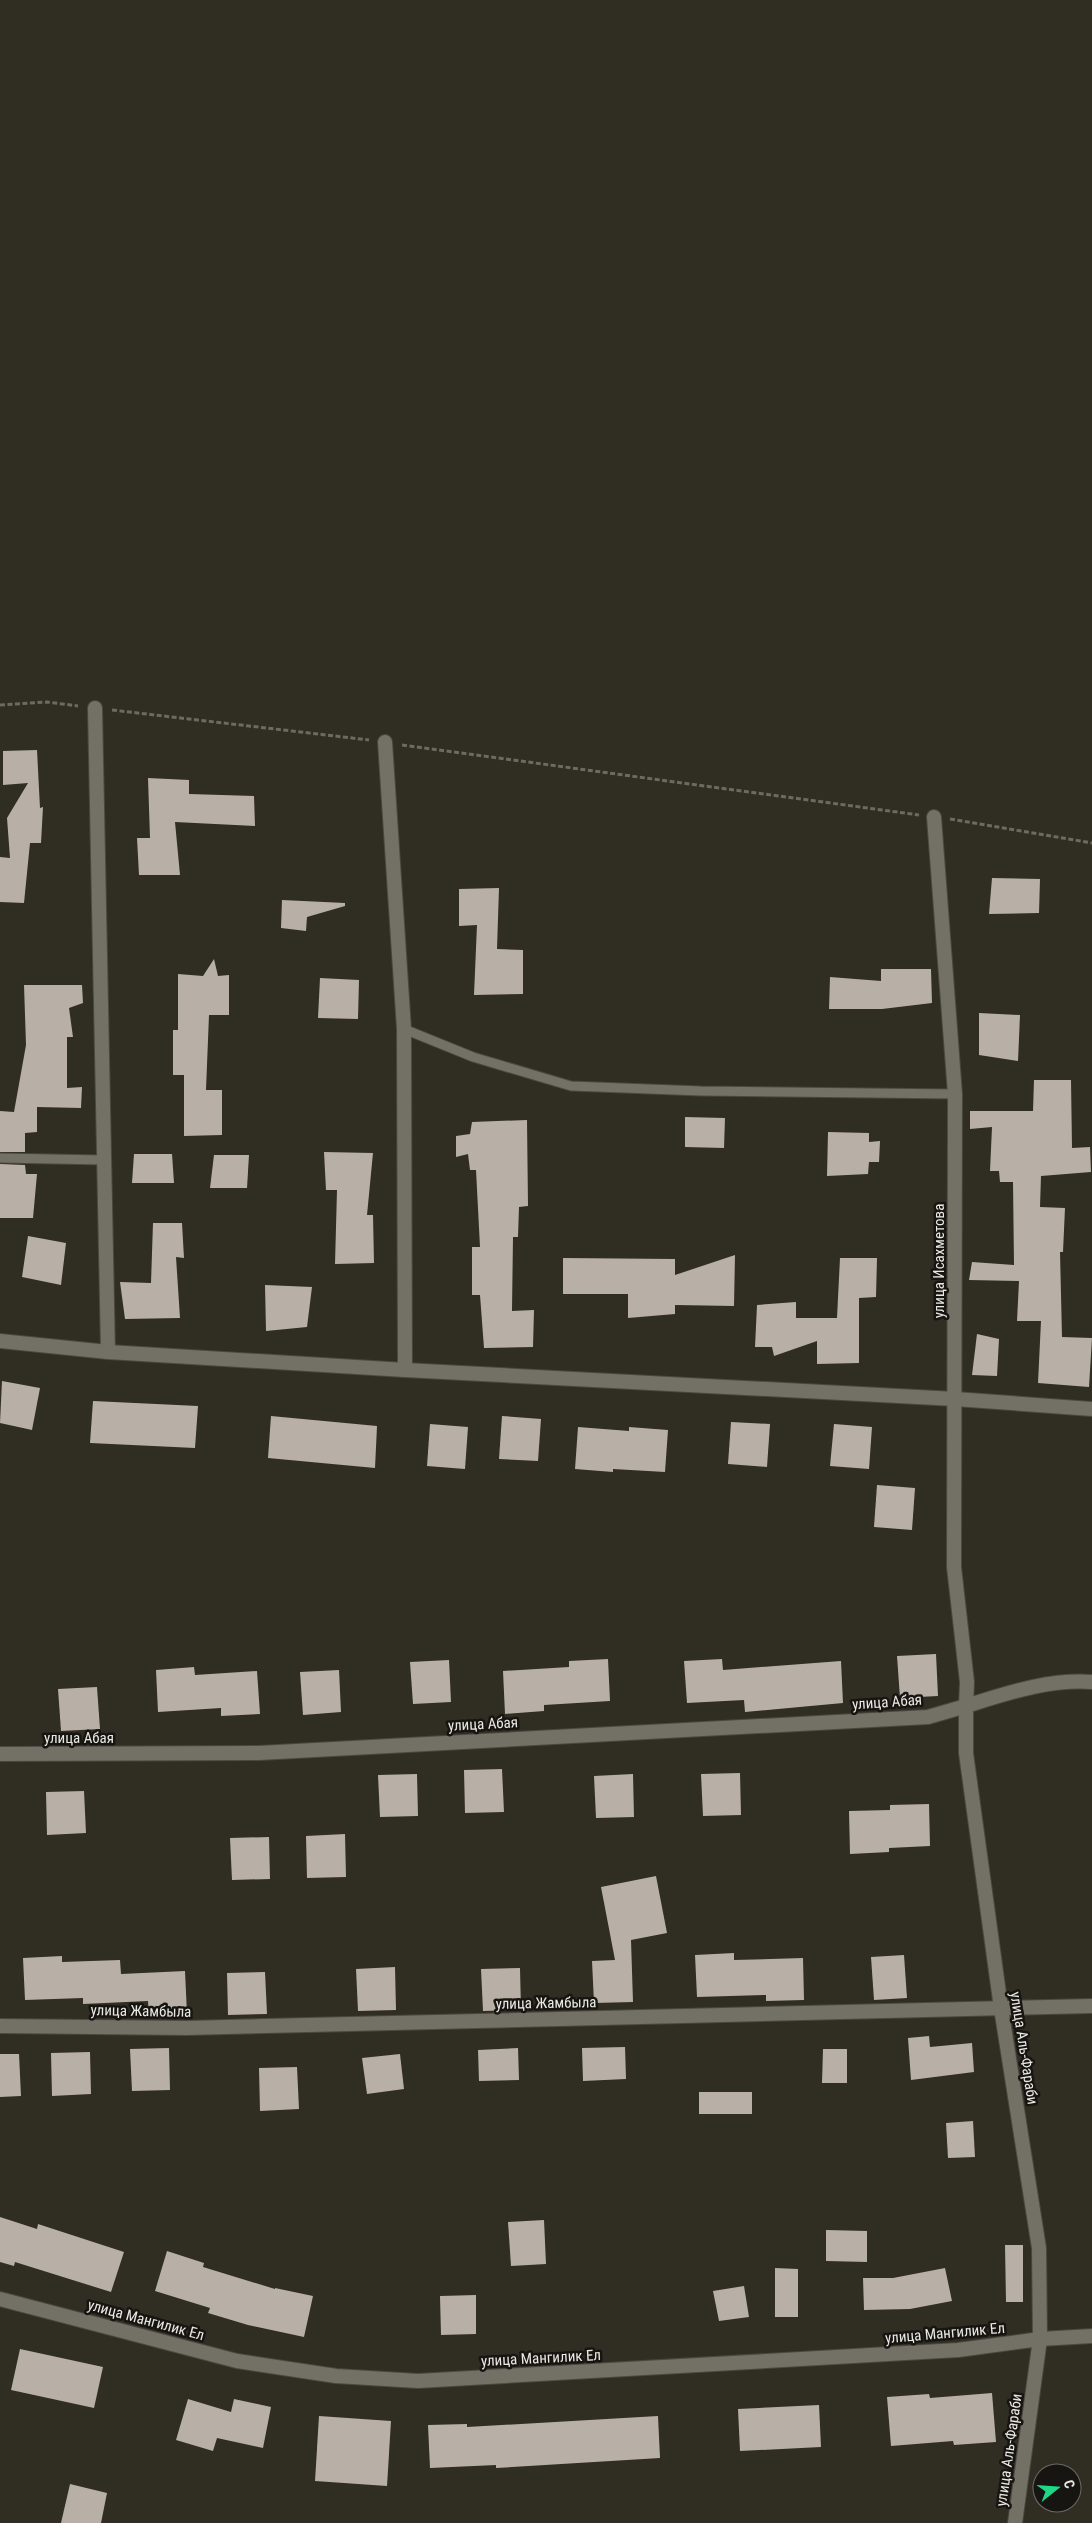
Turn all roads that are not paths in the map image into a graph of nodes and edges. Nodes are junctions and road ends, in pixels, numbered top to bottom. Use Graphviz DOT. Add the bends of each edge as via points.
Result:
graph roads {
  1 [pos="95,708"];
  2 [pos="385,742"];
  3 [pos="934,817"];
  4 [pos="404,1029"];
  5 [pos="955,1094"];
  6 [pos="0,1158"];
  7 [pos="104,1160"];
  8 [pos="0,1342"];
  9 [pos="108,1352"];
  10 [pos="405,1370"];
  11 [pos="955,1399"];
  12 [pos="1092,1409"];
  13 [pos="1092,1682"];
  14 [pos="966,1706"];
  15 [pos="0,1754"];
  16 [pos="1092,2006"];
  17 [pos="1001,2008"];
  18 [pos="0,2026"];
  19 [pos="0,2299"];
  20 [pos="1092,2336"];
  21 [pos="1040,2340"];
  22 [pos="1015,2523"];
  1 -- 7 [label="street"];
  2 -- 4 [label="street"];
  3 -- 5 [label="street, улица Исахметова"];
  4 -- 5 [label="lane" via="473,1057 571,1086"];
  4 -- 10 [label="street"];
  5 -- 11 [label="street, улица Исахметова"];
  6 -- 7 [label="lane"];
  7 -- 9 [label="street"];
  8 -- 9 [label="street"];
  9 -- 10 [label="street"];
  10 -- 11 [label="street"];
  11 -- 12 [label="street"];
  11 -- 14 [label="street, улица Исахметова" via="954,1566 967,1682"];
  13 -- 14 [label="street" via="1031,1686"];
  14 -- 15 [label="street, улица Абая" via="928,1717 259,1753"];
  14 -- 17 [label="street, улица Аль-Фараби" via="966,1753"];
  16 -- 17 [label="street, улица Жамбыла"];
  17 -- 18 [label="street, улица Жамбыла" via="186,2028"];
  17 -- 21 [label="street, улица Аль-Фараби" via="1039,2248"];
  19 -- 21 [label="street, улица Мангилик Ел" via="237,2361 336,2376 418,2381 958,2350"];
  20 -- 21 [label="street, улица Мангилик Ел"];
  21 -- 22 [label="street, улица Аль-Фараби"];
}
